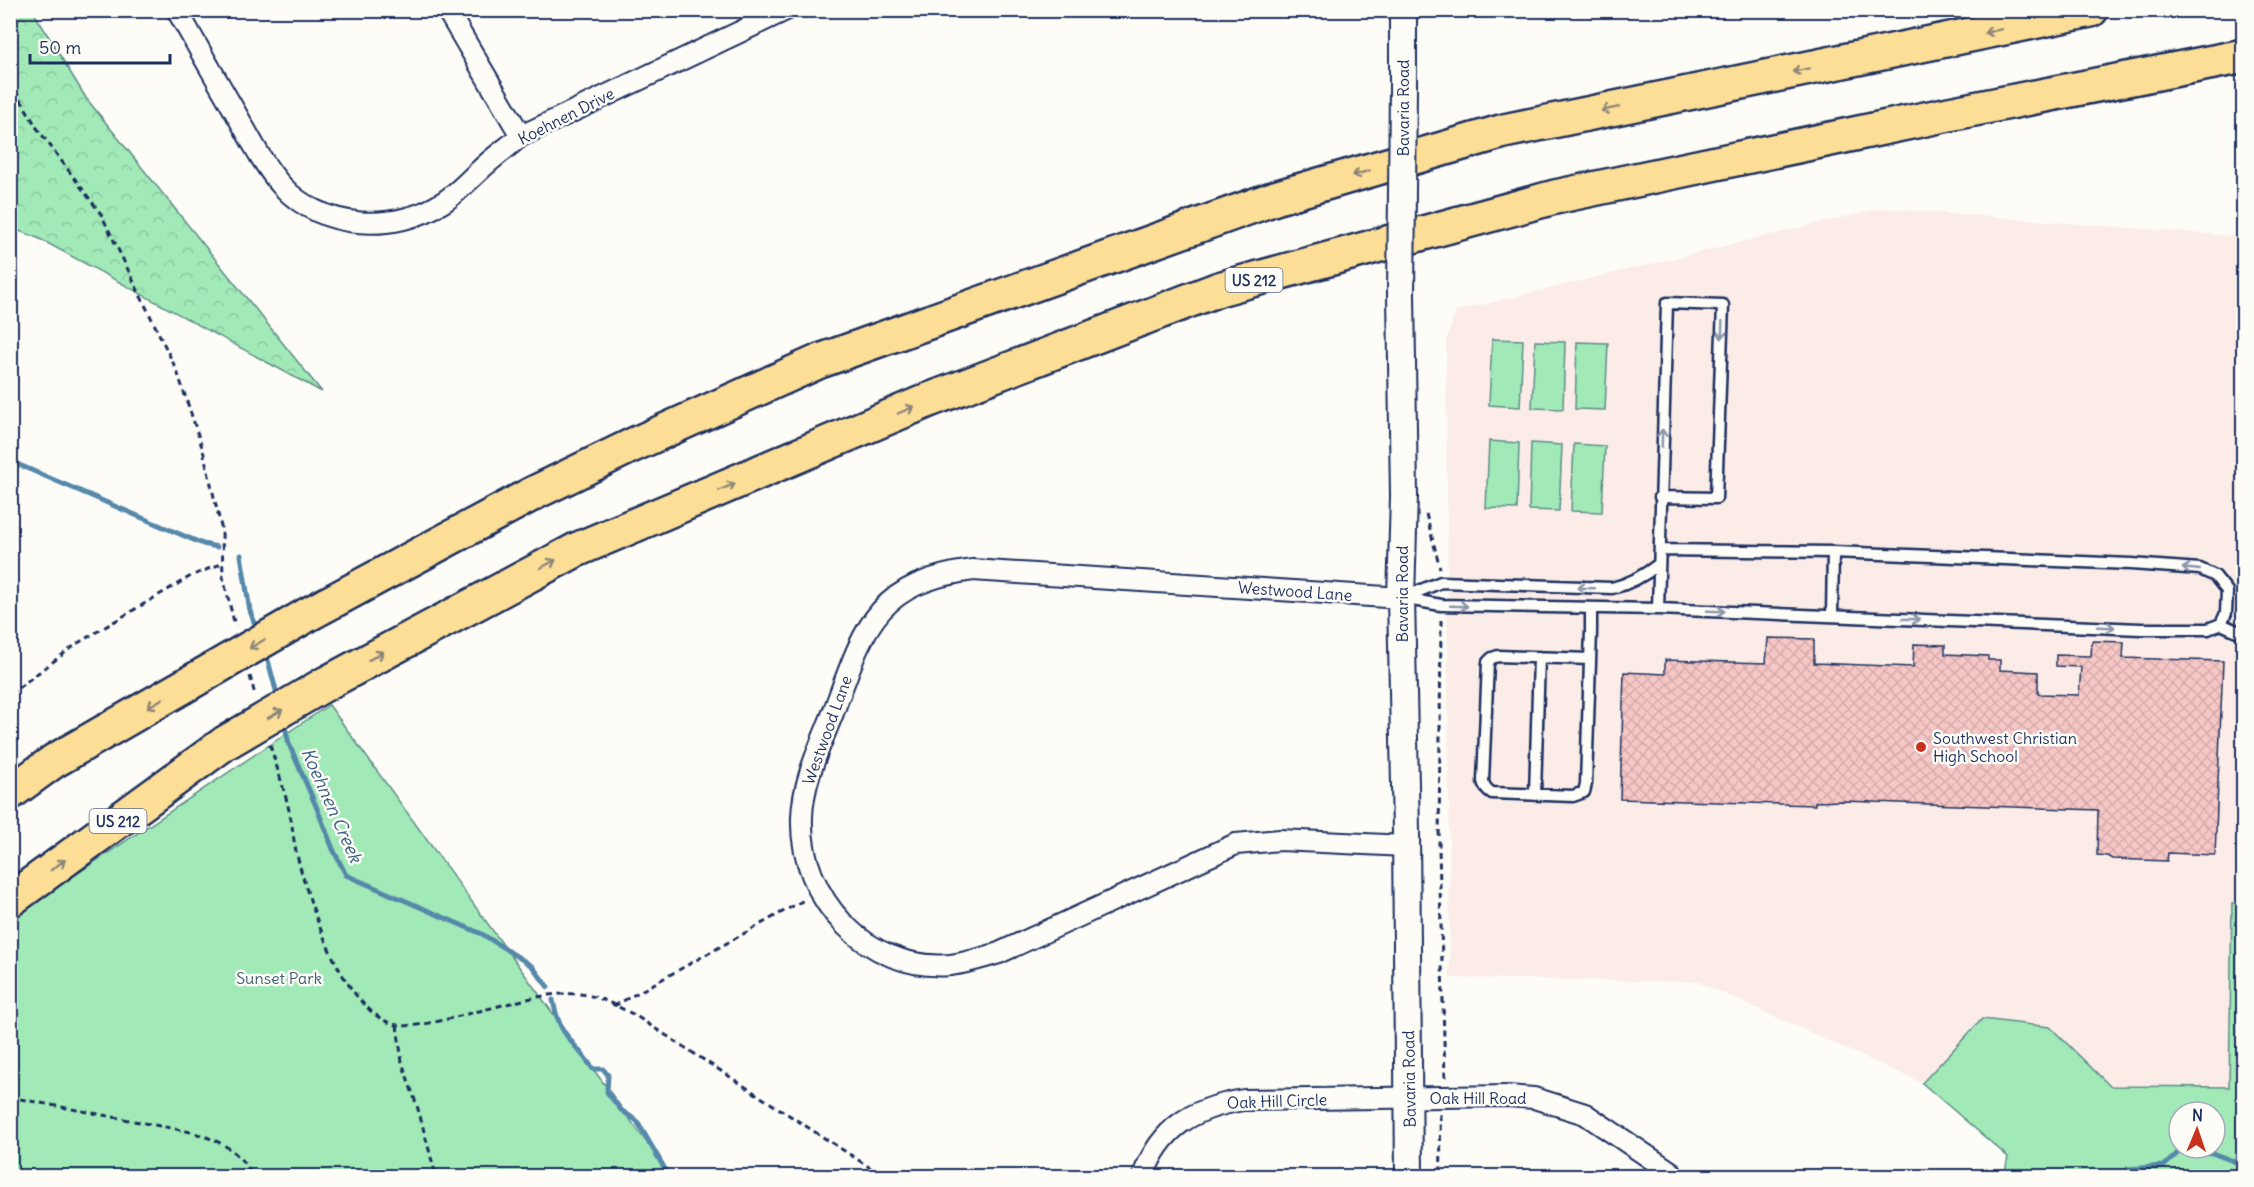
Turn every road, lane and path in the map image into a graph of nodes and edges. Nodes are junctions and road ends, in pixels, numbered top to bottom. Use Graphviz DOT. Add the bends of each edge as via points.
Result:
graph roads {
  1 [pos="177,10"];
  2 [pos="447,10"];
  3 [pos="786,10"];
  4 [pos="1403,10"];
  5 [pos="2091,10"];
  6 [pos="2244,56"];
  7 [pos="10,81"];
  8 [pos="521,136"];
  9 [pos="1660,497"];
  10 [pos="1424,505"];
  11 [pos="1660,550"];
  12 [pos="1833,552"];
  13 [pos="223,563"];
  14 [pos="1659,564"];
  15 [pos="1442,582"];
  16 [pos="1612,588"];
  17 [pos="1401,598"];
  18 [pos="1441,605"];
  19 [pos="1591,609"];
  20 [pos="1612,609"];
  21 [pos="1658,609"];
  22 [pos="1832,616"];
  23 [pos="2221,624"];
  24 [pos="2244,634"];
  25 [pos="237,635"];
  26 [pos="1539,657"];
  27 [pos="1590,659"];
  28 [pos="248,669"];
  29 [pos="10,694"];
  30 [pos="258,703"];
  31 [pos="268,738"];
  32 [pos="10,793"];
  33 [pos="1535,795"];
  34 [pos="1406,846"];
  35 [pos="819,891"];
  36 [pos="10,900"];
  37 [pos="614,1006"];
  38 [pos="398,1025"];
  39 [pos="10,1097"];
  40 [pos="1443,1097"];
  41 [pos="1409,1098"];
  42 [pos="1672,1175"];
  43 [pos="252,1176"];
  44 [pos="436,1176"];
  45 [pos="883,1176"];
  46 [pos="1143,1176"];
  47 [pos="1409,1176"];
  48 [pos="1441,1176"];
  1 -- 8 [label="street, Koehnen Drive" via="264,162 304,206 329,216 359,224 412,216 445,201"];
  2 -- 8 [label="street"];
  3 -- 8 [label="street, Koehnen Drive"];
  4 -- 17 [label="street, Bavaria Road, bridge"];
  5 -- 32 [label="highway, one-way, bridge" via="1504,131 1278,197 820,361 534,493 307,615 54,761"];
  36 -- 6 [label="highway, US 212, one-way, bridge" via="225,743 325,684 576,550 929,400 1219,289 1555,197"];
  7 -- 13 [label="path" via="37,128 101,214 177,371 203,450 222,531"];
  9 -- 9 [label="lane, one-way" via="1667,303 1723,304 1716,498"];
  9 -- 11 [label="lane"];
  10 -- 15 [label="path"];
  11 -- 12 [label="lane"];
  11 -- 14 [label="lane"];
  12 -- 22 [label="lane"];
  23 -- 12 [label="lane, one-way" via="2227,591 2215,576 2200,569"];
  13 -- 25 [label="path" via="227,601"];
  13 -- 29 [label="path" via="191,576 78,643"];
  14 -- 16 [label="lane" via="1646,575"];
  14 -- 21 [label="lane"];
  16 -- 15 [label="lane, one-way"];
  15 -- 17 [label="lane"];
  16 -- 20 [label="lane"];
  17 -- 18 [label="lane"];
  17 -- 34 [label="street, Bavaria Road"];
  17 -- 35 [label="street, Westwood Lane" via="974,570 947,573 920,583 898,595 877,614 858,643 806,786 802,816 804,848"];
  18 -- 19 [label="lane, one-way"];
  18 -- 40 [label="path"];
  19 -- 20 [label="lane"];
  19 -- 27 [label="lane"];
  20 -- 21 [label="lane"];
  21 -- 22 [label="lane, one-way"];
  22 -- 23 [label="lane, one-way" via="2141,629 2208,629"];
  23 -- 24 [label="lane"];
  26 -- 27 [label="lane"];
  26 -- 33 [label="lane"];
  26 -- 33 [label="lane" via="1498,656 1488,662 1483,781 1492,793"];
  27 -- 33 [label="lane" via="1584,792 1573,796"];
  28 -- 30 [label="path"];
  31 -- 38 [label="path" via="287,802 302,875 329,951 358,998 376,1015"];
  34 -- 35 [label="street, Westwood Lane" via="1280,840 1236,844 999,953 949,965 898,958 872,946 850,932"];
  34 -- 41 [label="street, Bavaria Road"];
  35 -- 37 [label="path"];
  37 -- 38 [label="path" via="574,994 541,997 421,1024"];
  37 -- 45 [label="path" via="633,1014"];
  38 -- 44 [label="path" via="402,1062"];
  39 -- 43 [label="path" via="212,1138 232,1149"];
  40 -- 41 [label="street, Oak Hill Road"];
  40 -- 42 [label="street, Oak Hill Road" via="1525,1097 1560,1105 1585,1114"];
  40 -- 48 [label="path"];
  41 -- 46 [label="street, Oak Hill Circle" via="1244,1100 1219,1104 1194,1113 1170,1130 1154,1151"];
  41 -- 47 [label="street, Bavaria Road"];
}
